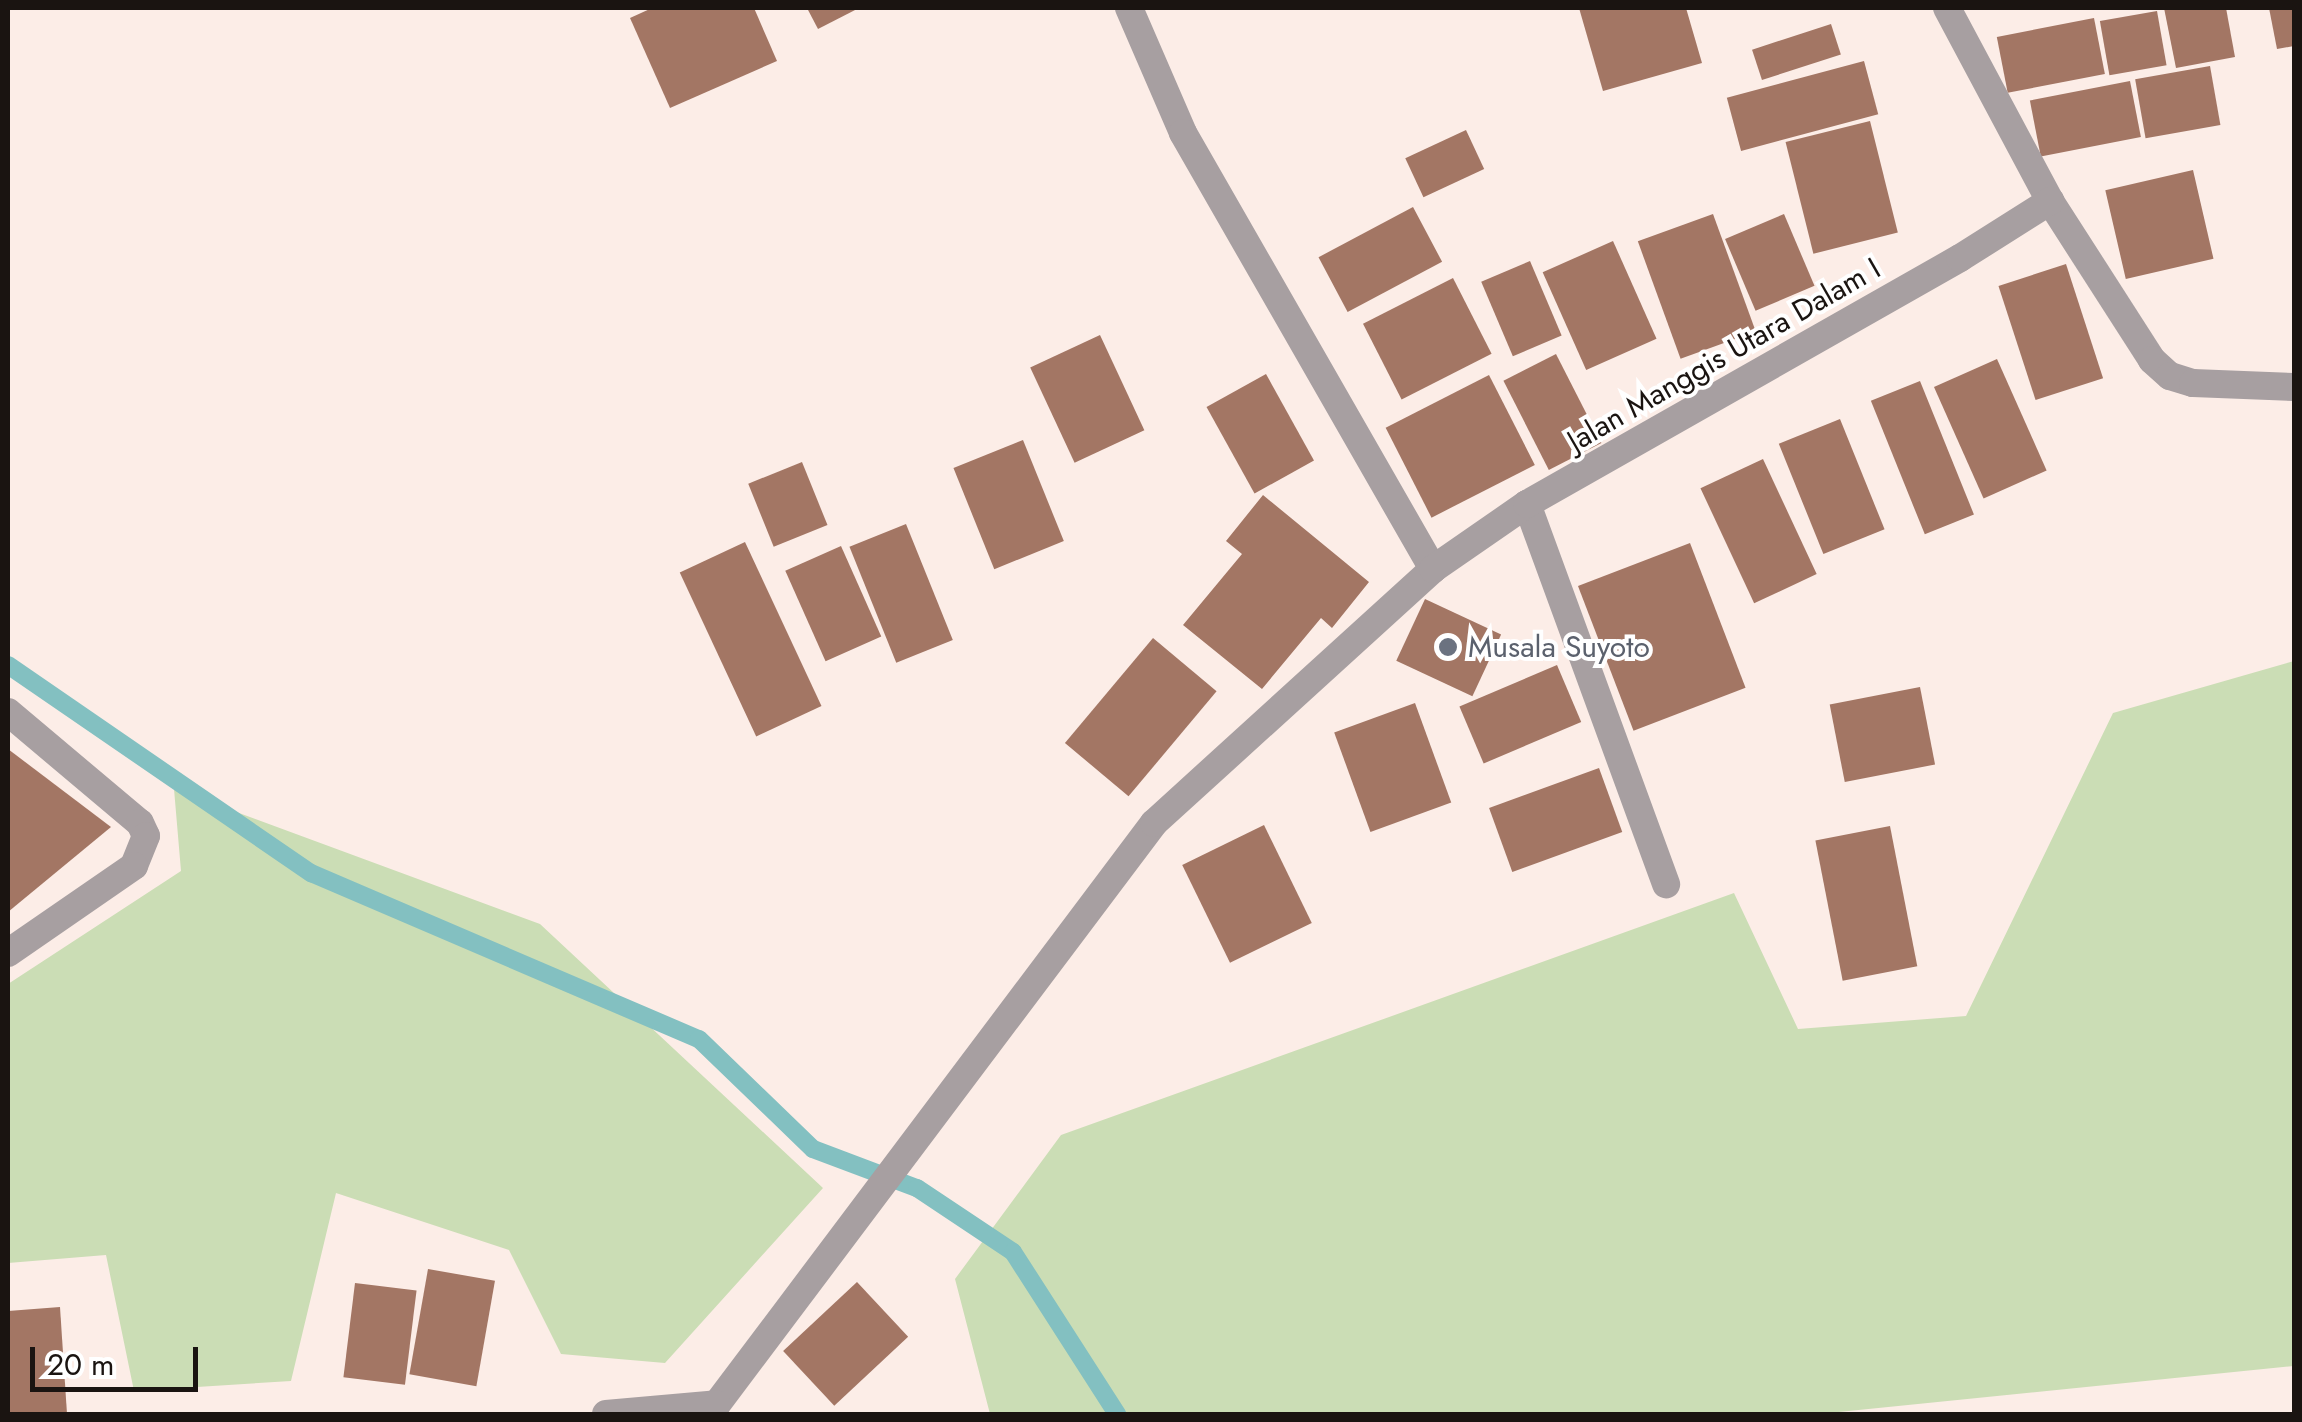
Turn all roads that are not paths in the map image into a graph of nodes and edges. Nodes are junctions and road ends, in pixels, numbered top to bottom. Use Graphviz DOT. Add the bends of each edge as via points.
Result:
graph roads {
  1 [pos="1129,8"];
  2 [pos="1948,8"];
  3 [pos="2050,201"];
  4 [pos="2294,388"];
  5 [pos="1527,504"];
  6 [pos="1433,569"];
  7 [pos="8,712"];
  8 [pos="1666,884"];
  9 [pos="8,954"];
  10 [pos="718,1409"];
  11 [pos="606,1414"];
  1 -- 6 [label="street" via="1183,133"];
  2 -- 3 [label="street"];
  3 -- 4 [label="street" via="2152,360 2170,376 2223,387"];
  3 -- 5 [label="street, Jalan Manggis Utara Dalam I"];
  5 -- 6 [label="street, Jalan Manggis Utara Dalam I"];
  5 -- 8 [label="street"];
  6 -- 10 [label="street, Jalan Manggis Utara Dalam I" via="1154,823 862,1204"];
  7 -- 9 [label="street" via="140,823 146,836 134,866"];
  10 -- 11 [label="street"];
}
